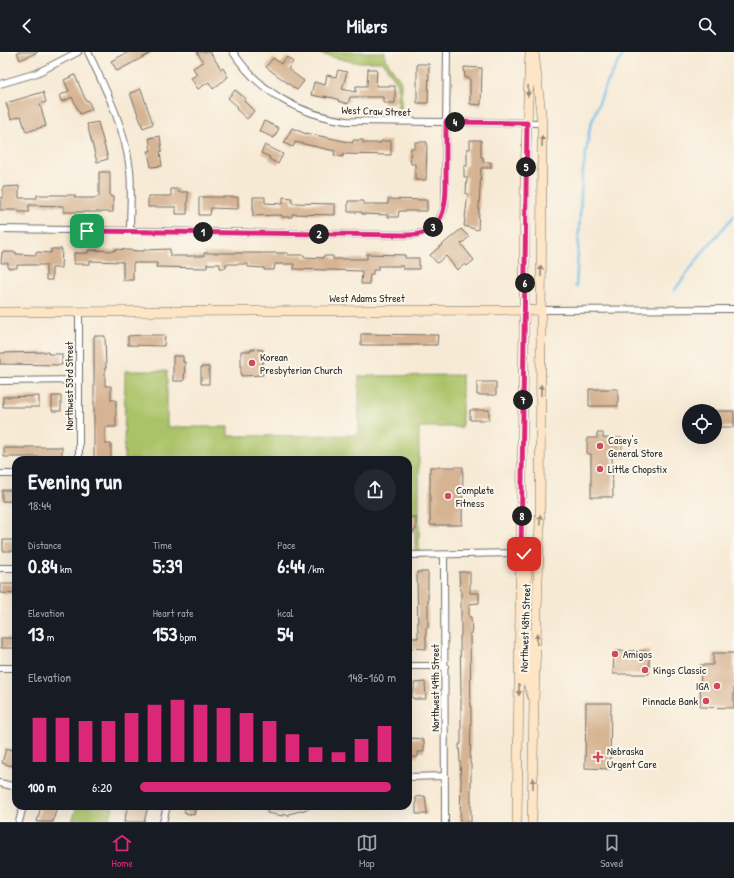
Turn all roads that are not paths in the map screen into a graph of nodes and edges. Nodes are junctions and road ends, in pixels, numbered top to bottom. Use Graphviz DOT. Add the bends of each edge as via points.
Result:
graph roads {
  1 [pos="78,52"];
  2 [pos="88,52"];
  3 [pos="233,52"];
  4 [pos="447,52"];
  5 [pos="530,52"];
  6 [pos="534,52"];
  7 [pos="0,84"];
  8 [pos="446,122"];
  9 [pos="527,123"];
  10 [pos="542,124"];
  11 [pos="0,230"];
  12 [pos="130,231"];
  13 [pos="734,309"];
  14 [pos="525,310"];
  15 [pos="541,310"];
  16 [pos="79,311"];
  17 [pos="0,312"];
  18 [pos="79,380"];
  19 [pos="0,381"];
  20 [pos="79,456"];
  21 [pos="0,474"];
  22 [pos="12,474"];
  23 [pos="521,553"];
  24 [pos="412,555"];
  25 [pos="444,555"];
  26 [pos="0,568"];
  27 [pos="12,568"];
  28 [pos="412,666"];
  29 [pos="445,666"];
  30 [pos="0,668"];
  31 [pos="12,668"];
  32 [pos="534,701"];
  33 [pos="412,776"];
  34 [pos="445,776"];
  35 [pos="0,783"];
  36 [pos="12,786"];
  37 [pos="22,810"];
  38 [pos="165,810"];
  39 [pos="19,822"];
  40 [pos="163,822"];
  41 [pos="445,822"];
  42 [pos="517,822"];
  43 [pos="532,822"];
  1 -- 7 [label="street" via="37,73"];
  2 -- 12 [label="street" via="112,101 125,141 130,180"];
  3 -- 8 [label="street, West Craw Street" via="248,71 272,93 316,115 347,121"];
  4 -- 8 [label="street"];
  5 -- 9 [label="main road, Northwest 48th Street, one-way"];
  6 -- 10 [label="main road, Northwest 48th Street"];
  8 -- 9 [label="street, West Craw Street"];
  8 -- 12 [label="street" via="444,210 438,223 428,231 414,235"];
  9 -- 10 [label="street, West Craw Street"];
  9 -- 14 [label="main road, Northwest 48th Street"];
  15 -- 10 [label="main road, Northwest 48th Street, one-way"];
  11 -- 12 [label="street"];
  13 -- 15 [label="street, West Adams Street"];
  14 -- 15 [label="main road, West Adams Street"];
  14 -- 16 [label="main road, West Adams Street"];
  14 -- 23 [label="main road, Northwest 48th Street"];
  32 -- 15 [label="main road, Northwest 48th Street, one-way" via="539,559"];
  16 -- 17 [label="main road, West Adams Street"];
  16 -- 18 [label="street, Northwest 53rd Street"];
  18 -- 19 [label="street"];
  18 -- 20 [label="street, Northwest 53rd Street"];
  21 -- 22 [label="street"];
  23 -- 25 [label="street"];
  23 -- 32 [label="main road" via="527,556 527,680"];
  23 -- 42 [label="main road, Northwest 48th Street, one-way"];
  24 -- 25 [label="street"];
  25 -- 29 [label="street, Northwest 49th Street"];
  26 -- 27 [label="street"];
  28 -- 29 [label="street"];
  29 -- 34 [label="street, Northwest 49th Street"];
  30 -- 31 [label="street"];
  43 -- 32 [label="main road, Northwest 48th Street, one-way"];
  33 -- 34 [label="street"];
  34 -- 41 [label="street, Northwest 49th Street"];
  35 -- 36 [label="street"];
  37 -- 39 [label="street"];
  38 -- 40 [label="street"];
}
